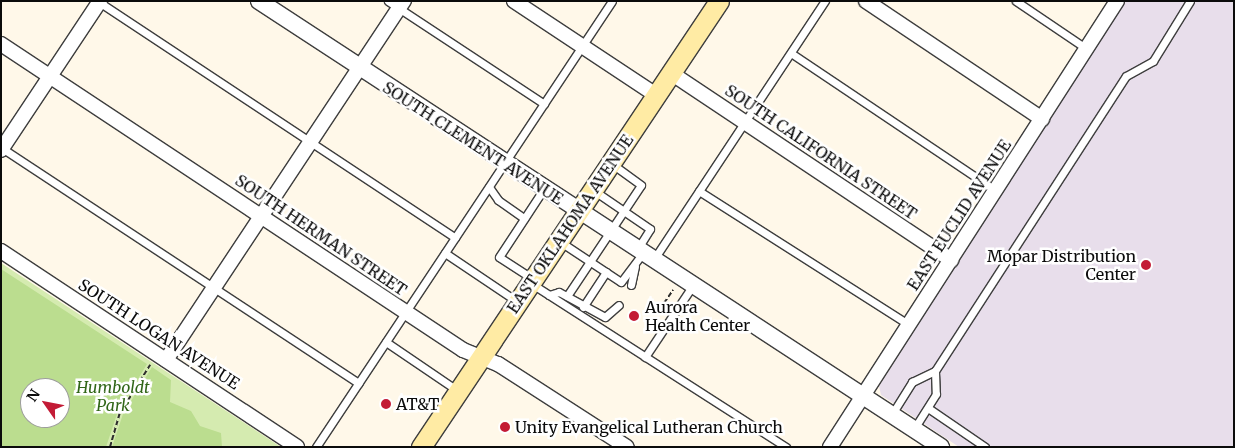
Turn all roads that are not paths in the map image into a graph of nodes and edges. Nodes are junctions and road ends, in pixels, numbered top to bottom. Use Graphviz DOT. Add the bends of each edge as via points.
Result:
graph roads {
  1 [pos="259,1"];
  2 [pos="514,1"];
  3 [pos="612,1"];
  4 [pos="719,1"];
  5 [pos="826,1"];
  6 [pos="866,1"];
  7 [pos="1016,1"];
  8 [pos="1117,1"];
  9 [pos="1190,1"];
  10 [pos="99,2"];
  11 [pos="397,4"];
  12 [pos="1,44"];
  13 [pos="582,46"];
  14 [pos="1087,49"];
  15 [pos="791,53"];
  16 [pos="360,68"];
  17 [pos="671,73"];
  18 [pos="50,76"];
  19 [pos="656,96"];
  20 [pos="544,104"];
  21 [pos="1042,119"];
  22 [pos="745,122"];
  23 [pos="310,142"];
  24 [pos="2,149"];
  25 [pos="504,164"];
  26 [pos="611,164"];
  27 [pos="489,187"];
  28 [pos="543,190"];
  29 [pos="593,190"];
  30 [pos="699,191"];
  31 [pos="996,191"];
  32 [pos="624,210"];
  33 [pos="578,212"];
  34 [pos="261,216"];
  35 [pos="524,218"];
  36 [pos="610,232"];
  37 [pos="455,238"];
  38 [pos="559,241"];
  39 [pos="1,251"];
  40 [pos="445,253"];
  41 [pos="642,257"];
  42 [pos="951,260"];
  43 [pos="591,262"];
  44 [pos="606,272"];
  45 [pos="532,282"];
  46 [pos="631,285"];
  47 [pos="693,285"];
  48 [pos="214,288"];
  49 [pos="549,295"];
  50 [pos="567,296"];
  51 [pos="518,302"];
  52 [pos="618,305"];
  53 [pos="583,307"];
  54 [pos="405,312"];
  55 [pos="910,325"];
  56 [pos="386,342"];
  57 [pos="481,357"];
  58 [pos="645,357"];
  59 [pos="166,360"];
  60 [pos="935,371"];
  61 [pos="358,383"];
  62 [pos="458,392"];
  63 [pos="864,395"];
  64 [pos="928,408"];
  65 [pos="892,414"];
  66 [pos="914,428"];
  67 [pos="297,447"];
  68 [pos="316,447"];
  69 [pos="421,447"];
  70 [pos="627,447"];
  71 [pos="786,447"];
  72 [pos="830,447"];
  73 [pos="941,447"];
  74 [pos="985,447"];
  1 -- 16 [label="street, SOUTH CLEMENT AVENUE"];
  2 -- 13 [label="street"];
  3 -- 13 [label="lane"];
  4 -- 17 [label="main road, EAST OKLAHOMA AVENUE"];
  5 -- 15 [label="lane"];
  6 -- 21 [label="street"];
  7 -- 14 [label="lane"];
  8 -- 14 [label="street, EAST EUCLID AVENUE"];
  9 -- 60 [label="lane" via="1153,61 1126,76"];
  10 -- 18 [label="street"];
  10 -- 23 [label="lane"];
  11 -- 16 [label="street"];
  11 -- 20 [label="lane"];
  12 -- 18 [label="street, SOUTH HERMAN STREET"];
  13 -- 19 [label="street"];
  13 -- 20 [label="lane"];
  14 -- 21 [label="street, EAST EUCLID AVENUE"];
  15 -- 22 [label="lane"];
  15 -- 31 [label="lane"];
  16 -- 23 [label="street"];
  16 -- 25 [label="street, SOUTH CLEMENT AVENUE"];
  17 -- 19 [label="main road, EAST OKLAHOMA AVENUE"];
  17 -- 22 [label="street, SOUTH CALIFORNIA STREET"];
  18 -- 24 [label="street"];
  18 -- 34 [label="street, SOUTH HERMAN STREET"];
  19 -- 26 [label="main road, EAST OKLAHOMA AVENUE"];
  20 -- 25 [label="lane"];
  21 -- 31 [label="street, EAST EUCLID AVENUE"];
  22 -- 30 [label="lane"];
  22 -- 42 [label="street, SOUTH CALIFORNIA STREET"];
  23 -- 34 [label="street"];
  23 -- 37 [label="lane"];
  24 -- 48 [label="lane"];
  25 -- 27 [label="lane"];
  25 -- 28 [label="street, SOUTH CLEMENT AVENUE"];
  26 -- 29 [label="main road, EAST OKLAHOMA AVENUE"];
  26 -- 32 [label="lane" via="640,182"];
  27 -- 35 [label="lane" via="498,200"];
  27 -- 37 [label="lane"];
  28 -- 33 [label="street, SOUTH CLEMENT AVENUE"];
  28 -- 35 [label="lane"];
  29 -- 32 [label="lane"];
  29 -- 33 [label="main road, EAST OKLAHOMA AVENUE"];
  30 -- 41 [label="lane"];
  30 -- 55 [label="lane"];
  31 -- 42 [label="street, EAST EUCLID AVENUE"];
  32 -- 36 [label="lane"];
  32 -- 41 [label="lane" via="650,229"];
  33 -- 36 [label="street, SOUTH CLEMENT AVENUE"];
  33 -- 38 [label="main road, EAST OKLAHOMA AVENUE"];
  34 -- 48 [label="street"];
  34 -- 54 [label="street, SOUTH HERMAN STREET"];
  35 -- 45 [label="lane" via="499,257"];
  36 -- 41 [label="street, SOUTH CLEMENT AVENUE"];
  36 -- 43 [label="lane"];
  37 -- 40 [label="lane"];
  38 -- 43 [label="lane"];
  38 -- 45 [label="main road, EAST OKLAHOMA AVENUE"];
  39 -- 59 [label="street, SOUTH LOGAN AVENUE"];
  40 -- 51 [label="lane"];
  40 -- 54 [label="lane"];
  41 -- 44 [label="lane" via="621,282"];
  41 -- 46 [label="lane"];
  41 -- 47 [label="street, SOUTH CLEMENT AVENUE"];
  42 -- 55 [label="street, EAST EUCLID AVENUE"];
  43 -- 44 [label="lane"];
  43 -- 50 [label="lane"];
  44 -- 53 [label="lane"];
  45 -- 49 [label="lane"];
  45 -- 51 [label="main road, EAST OKLAHOMA AVENUE"];
  47 -- 58 [label="lane"];
  47 -- 63 [label="street, SOUTH CLEMENT AVENUE"];
  48 -- 59 [label="street"];
  48 -- 61 [label="lane"];
  49 -- 50 [label="lane" via="559,292"];
  49 -- 58 [label="lane"];
  50 -- 53 [label="lane"];
  51 -- 57 [label="main road, EAST OKLAHOMA AVENUE"];
  52 -- 53 [label="lane" via="605,317"];
  54 -- 56 [label="lane"];
  54 -- 57 [label="street, SOUTH HERMAN STREET"];
  55 -- 63 [label="street, EAST EUCLID AVENUE"];
  56 -- 61 [label="lane"];
  56 -- 62 [label="lane"];
  57 -- 62 [label="main road, EAST OKLAHOMA AVENUE"];
  57 -- 70 [label="street, SOUTH HERMAN STREET"];
  58 -- 71 [label="lane"];
  59 -- 67 [label="street, SOUTH LOGAN AVENUE"];
  60 -- 64 [label="lane" via="936,394"];
  60 -- 65 [label="lane" via="912,382"];
  61 -- 68 [label="lane"];
  62 -- 69 [label="main road, EAST OKLAHOMA AVENUE"];
  63 -- 65 [label="street, SOUTH CLEMENT AVENUE"];
  63 -- 72 [label="street, EAST EUCLID AVENUE"];
  64 -- 66 [label="lane"];
  64 -- 74 [label="lane"];
  65 -- 66 [label="street, SOUTH CLEMENT AVENUE"];
  66 -- 73 [label="street, SOUTH CLEMENT AVENUE"];
}
